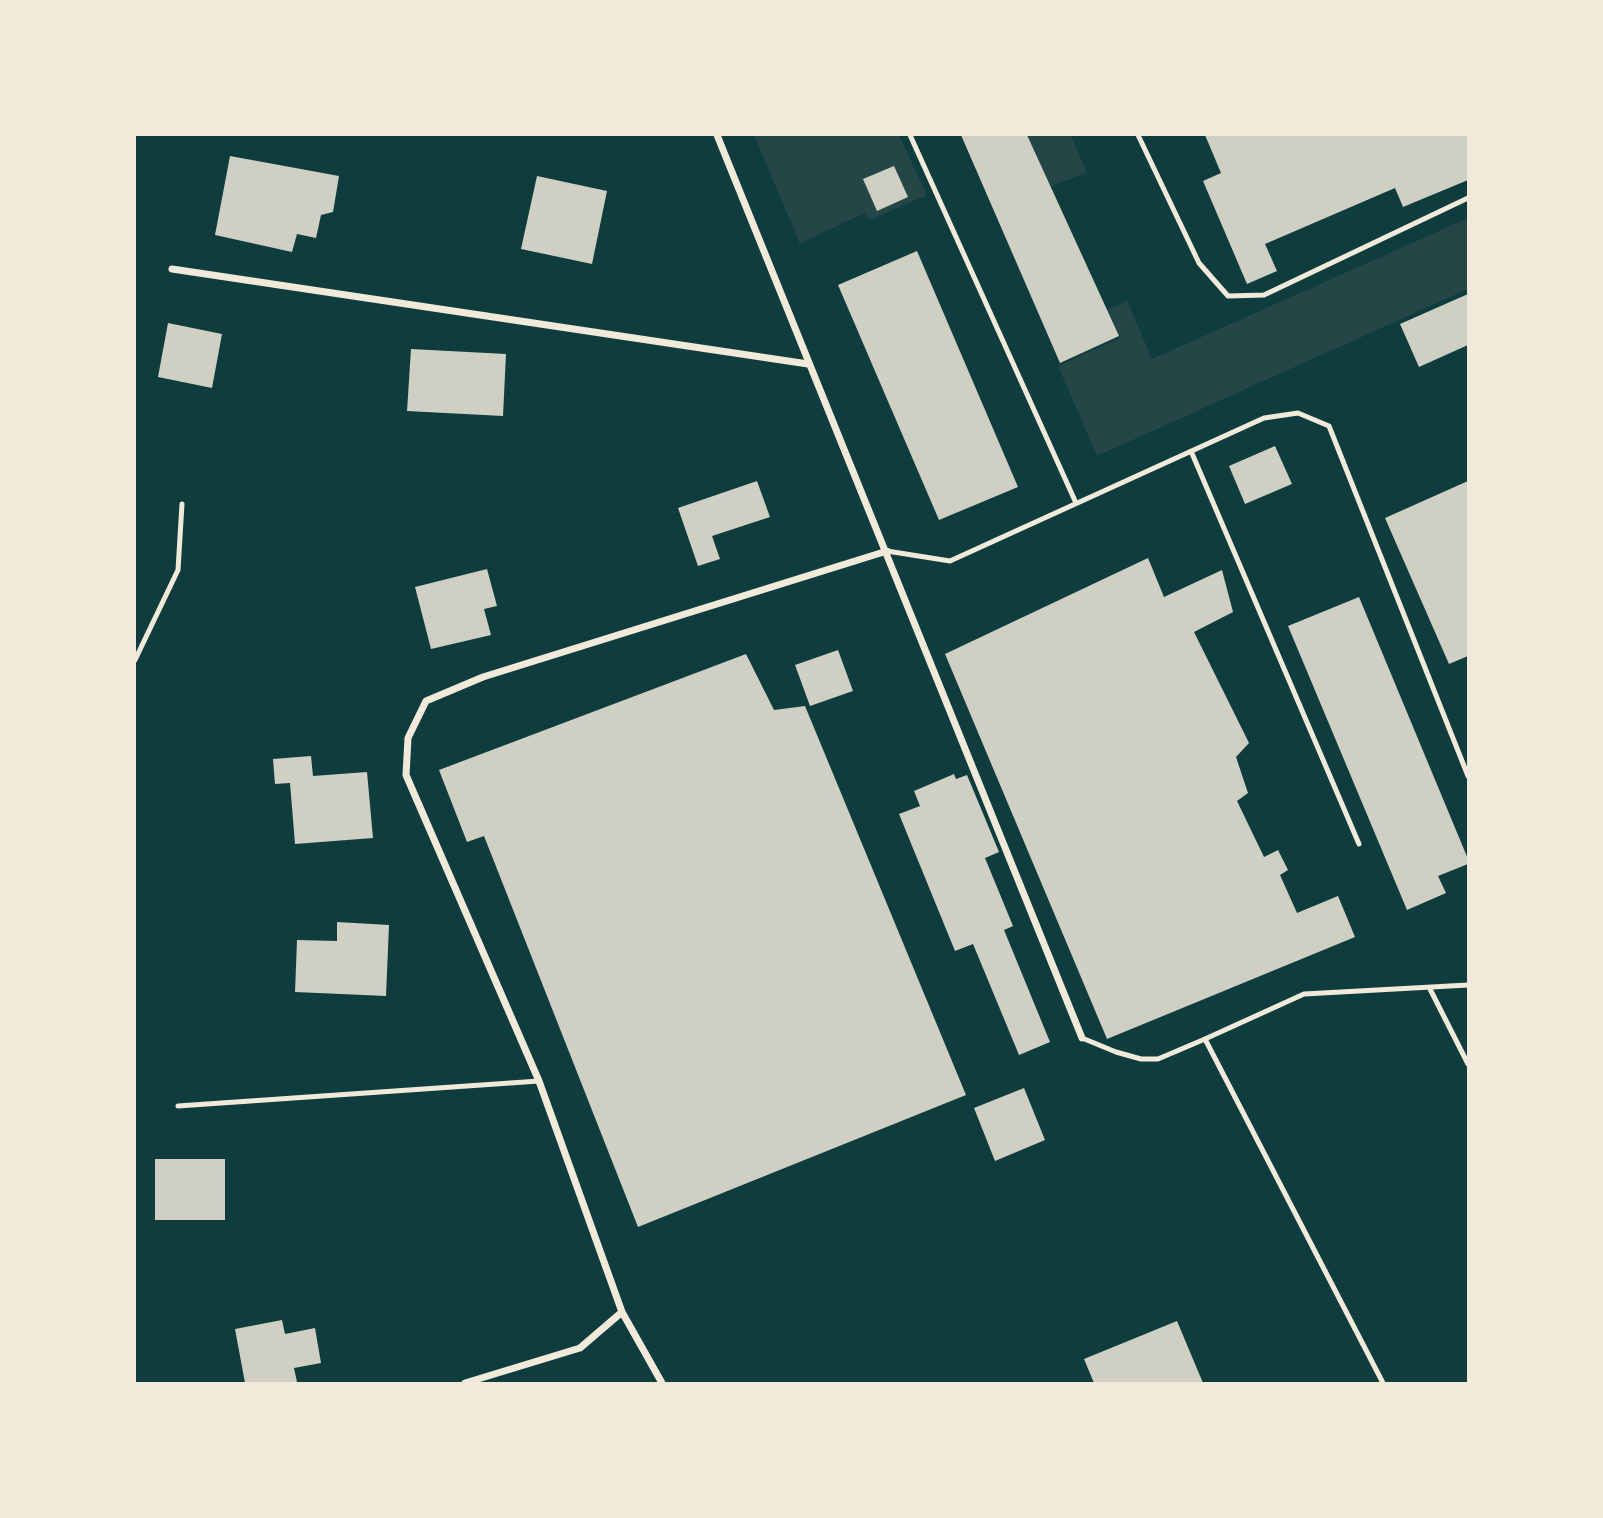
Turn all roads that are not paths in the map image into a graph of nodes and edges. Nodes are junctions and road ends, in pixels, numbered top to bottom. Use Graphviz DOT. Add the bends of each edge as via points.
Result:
graph roads {
  1 [pos="717,135"];
  2 [pos="910,135"];
  3 [pos="1138,135"];
  4 [pos="1468,198"];
  5 [pos="172,269"];
  6 [pos="808,364"];
  7 [pos="1191,451"];
  8 [pos="1076,503"];
  9 [pos="182,504"];
  10 [pos="887,551"];
  11 [pos="135,660"];
  12 [pos="1468,776"];
  13 [pos="1359,844"];
  14 [pos="1468,985"];
  15 [pos="1430,989"];
  16 [pos="1082,1038"];
  17 [pos="1205,1039"];
  18 [pos="1468,1064"];
  19 [pos="539,1081"];
  20 [pos="178,1106"];
  21 [pos="622,1312"];
  22 [pos="465,1383"];
  23 [pos="662,1383"];
  24 [pos="1383,1383"];
  1 -- 6 [label="street"];
  2 -- 8 [label="lane"];
  3 -- 4 [label="lane" via="1199,263 1228,296 1264,295"];
  5 -- 6 [label="street"];
  6 -- 10 [label="street"];
  7 -- 8 [label="lane"];
  7 -- 12 [label="lane" via="1264,418 1298,412 1329,426"];
  7 -- 13 [label="lane"];
  8 -- 10 [label="lane" via="950,561"];
  9 -- 11 [label="lane" via="178,570"];
  10 -- 16 [label="street"];
  10 -- 19 [label="street" via="483,677 426,701 408,737 406,775"];
  14 -- 15 [label="lane"];
  15 -- 17 [label="lane" via="1304,994"];
  15 -- 18 [label="lane"];
  16 -- 17 [label="lane" via="1141,1059 1158,1059"];
  17 -- 24 [label="lane"];
  19 -- 20 [label="lane"];
  19 -- 21 [label="street"];
  21 -- 22 [label="street" via="580,1348"];
  21 -- 23 [label="street"];
}
